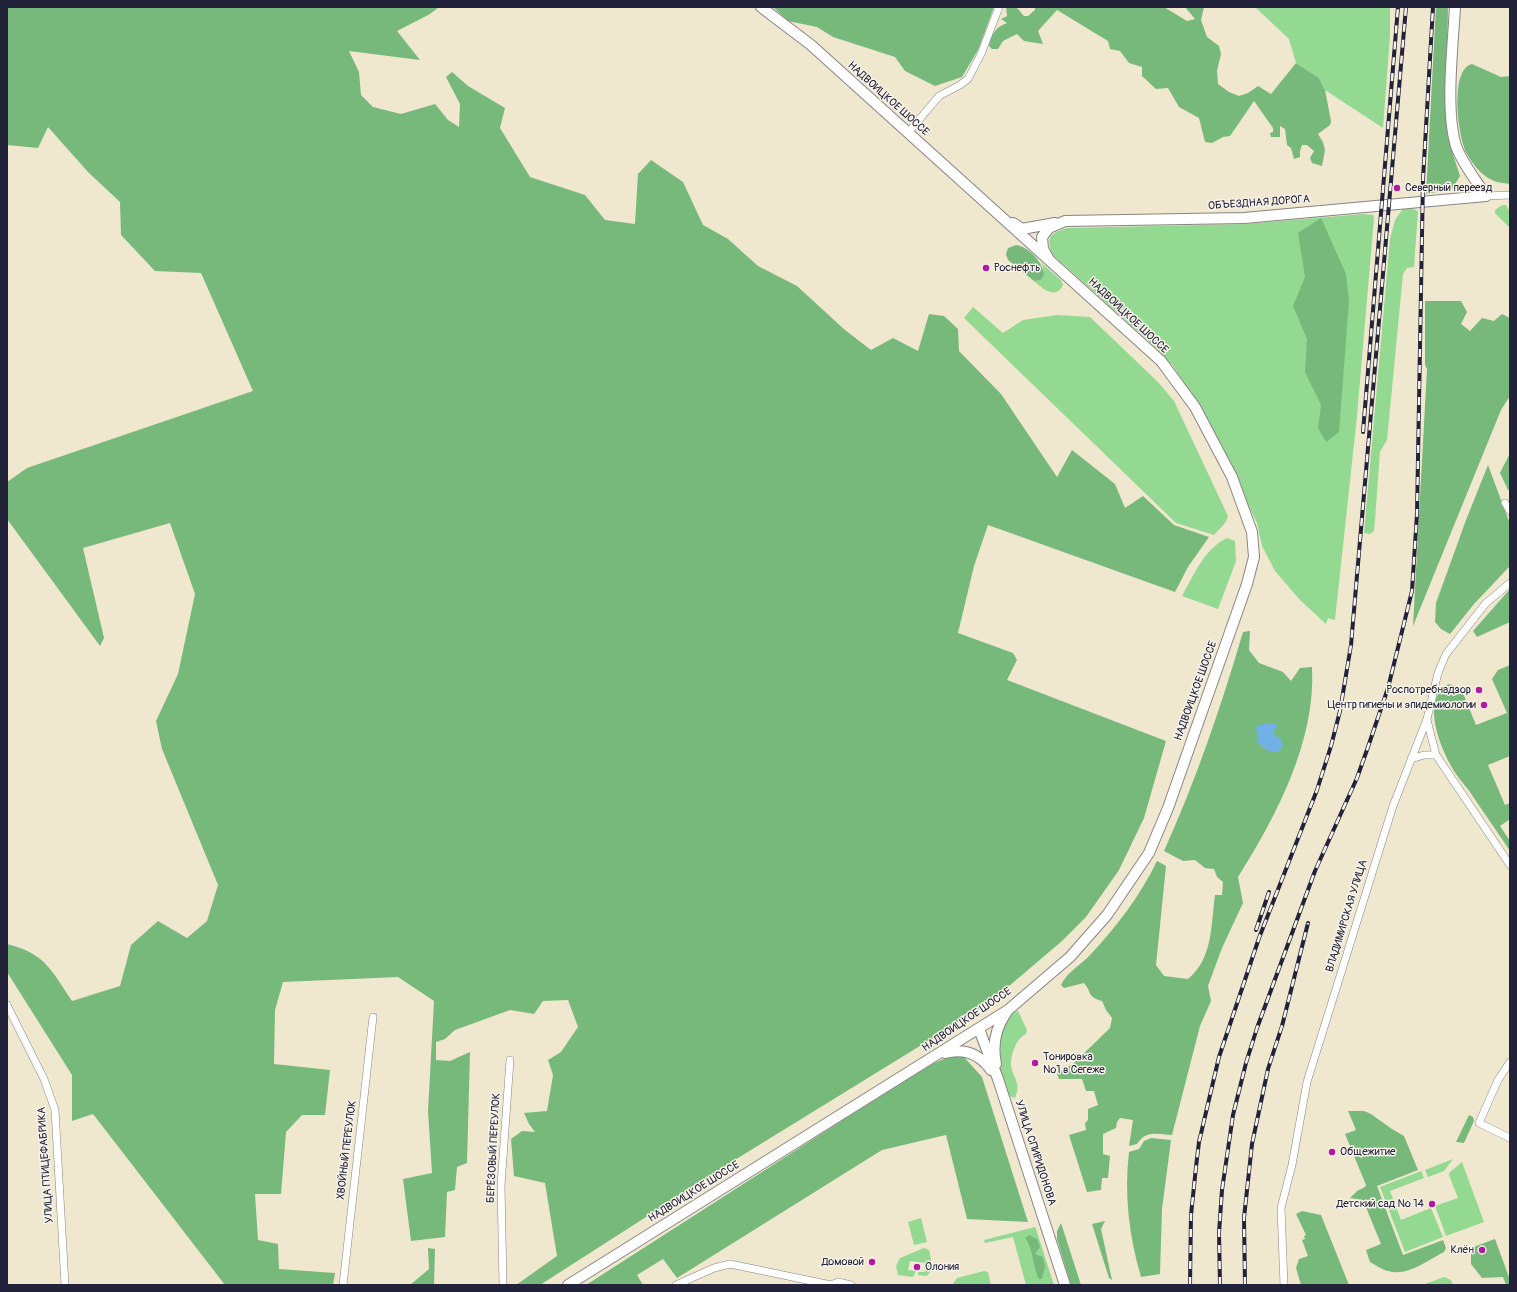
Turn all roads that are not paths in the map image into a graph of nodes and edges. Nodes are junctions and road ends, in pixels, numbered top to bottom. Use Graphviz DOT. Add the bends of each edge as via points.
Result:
graph roads {
  1 [pos="761,7"];
  2 [pos="999,7"];
  3 [pos="1455,7"];
  4 [pos="908,133"];
  5 [pos="1510,195"];
  6 [pos="1486,196"];
  7 [pos="996,213"];
  8 [pos="1065,221"];
  9 [pos="1050,261"];
  10 [pos="1505,503"];
  11 [pos="1510,511"];
  12 [pos="1510,583"];
  13 [pos="1427,719"];
  14 [pos="1436,755"];
  15 [pos="1411,759"];
  16 [pos="1510,865"];
  17 [pos="7,1005"];
  18 [pos="1008,1010"];
  19 [pos="373,1017"];
  20 [pos="979,1029"];
  21 [pos="510,1060"];
  22 [pos="928,1060"];
  23 [pos="1510,1062"];
  24 [pos="998,1079"];
  25 [pos="1510,1138"];
  26 [pos="65,1285"];
  27 [pos="343,1285"];
  28 [pos="503,1285"];
  29 [pos="568,1285"];
  30 [pos="676,1285"];
  31 [pos="831,1285"];
  32 [pos="851,1285"];
  33 [pos="1065,1285"];
  34 [pos="1284,1285"];
  1 -- 4 [label="main road, НАДВОИЦКОЕ ШОССЕ" via="811,46"];
  2 -- 4 [label="street" via="981,54 968,79 939,96"];
  3 -- 6 [label="main road" via="1451,87 1454,135 1461,156"];
  4 -- 7 [label="main road, НАДВОИЦКОЕ ШОССЕ"];
  5 -- 6 [label="street, ОБЪЕЗДНАЯ ДОРОГА"];
  6 -- 8 [label="main road, ОБЪЕЗДНАЯ ДОРОГА" via="1244,218"];
  7 -- 8 [label="main road" via="1022,229"];
  7 -- 9 [label="main road, НАДВОИЦКОЕ ШОССЕ"];
  8 -- 9 [label="main road, ОБЪЕЗДНАЯ ДОРОГА" via="1049,228 1042,237 1043,249"];
  9 -- 18 [label="main road, НАДВОИЦКОЕ ШОССЕ" via="1161,361 1195,408 1232,478 1252,532 1254,556 1247,584 1176,785 1149,853 1107,916 1070,957"];
  10 -- 11 [label="street"];
  12 -- 13 [label="street, ВЛАДИМИРСКАЯ УЛИЦА" via="1486,603 1446,654 1438,673"];
  13 -- 14 [label="street"];
  13 -- 15 [label="street, ВЛАДИМИРСКАЯ УЛИЦА"];
  14 -- 15 [label="street"];
  14 -- 16 [label="street"];
  15 -- 34 [label="street, ВЛАДИМИРСКАЯ УЛИЦА" via="1393,806 1307,1082 1292,1165 1281,1208"];
  17 -- 26 [label="street, УЛИЦА ПТИЦЕФАБРИКА" via="44,1079 55,1110"];
  18 -- 20 [label="main road, НАДВОИЦКОЕ ШОССЕ"];
  18 -- 24 [label="main road" via="999,1023 994,1039"];
  19 -- 27 [label="street, ХВОЙНЫЙ ПЕРЕУЛОК"];
  20 -- 22 [label="main road, НАДВОИЦКОЕ ШОССЕ"];
  20 -- 24 [label="main road, УЛИЦА СПИРИДОНОВА"];
  21 -- 28 [label="street, БЕРЁЗОВЫЙ ПЕРЕУЛОК" via="501,1185"];
  22 -- 24 [label="main road" via="951,1052 966,1051 983,1059"];
  22 -- 29 [label="main road, НАДВОИЦКОЕ ШОССЕ"];
  23 -- 25 [label="street" via="1498,1080 1479,1123"];
  24 -- 33 [label="main road, УЛИЦА СПИРИДОНОВА"];
  30 -- 31 [label="street" via="709,1270 730,1264"];
  31 -- 32 [label="street" via="838,1282"];
}
